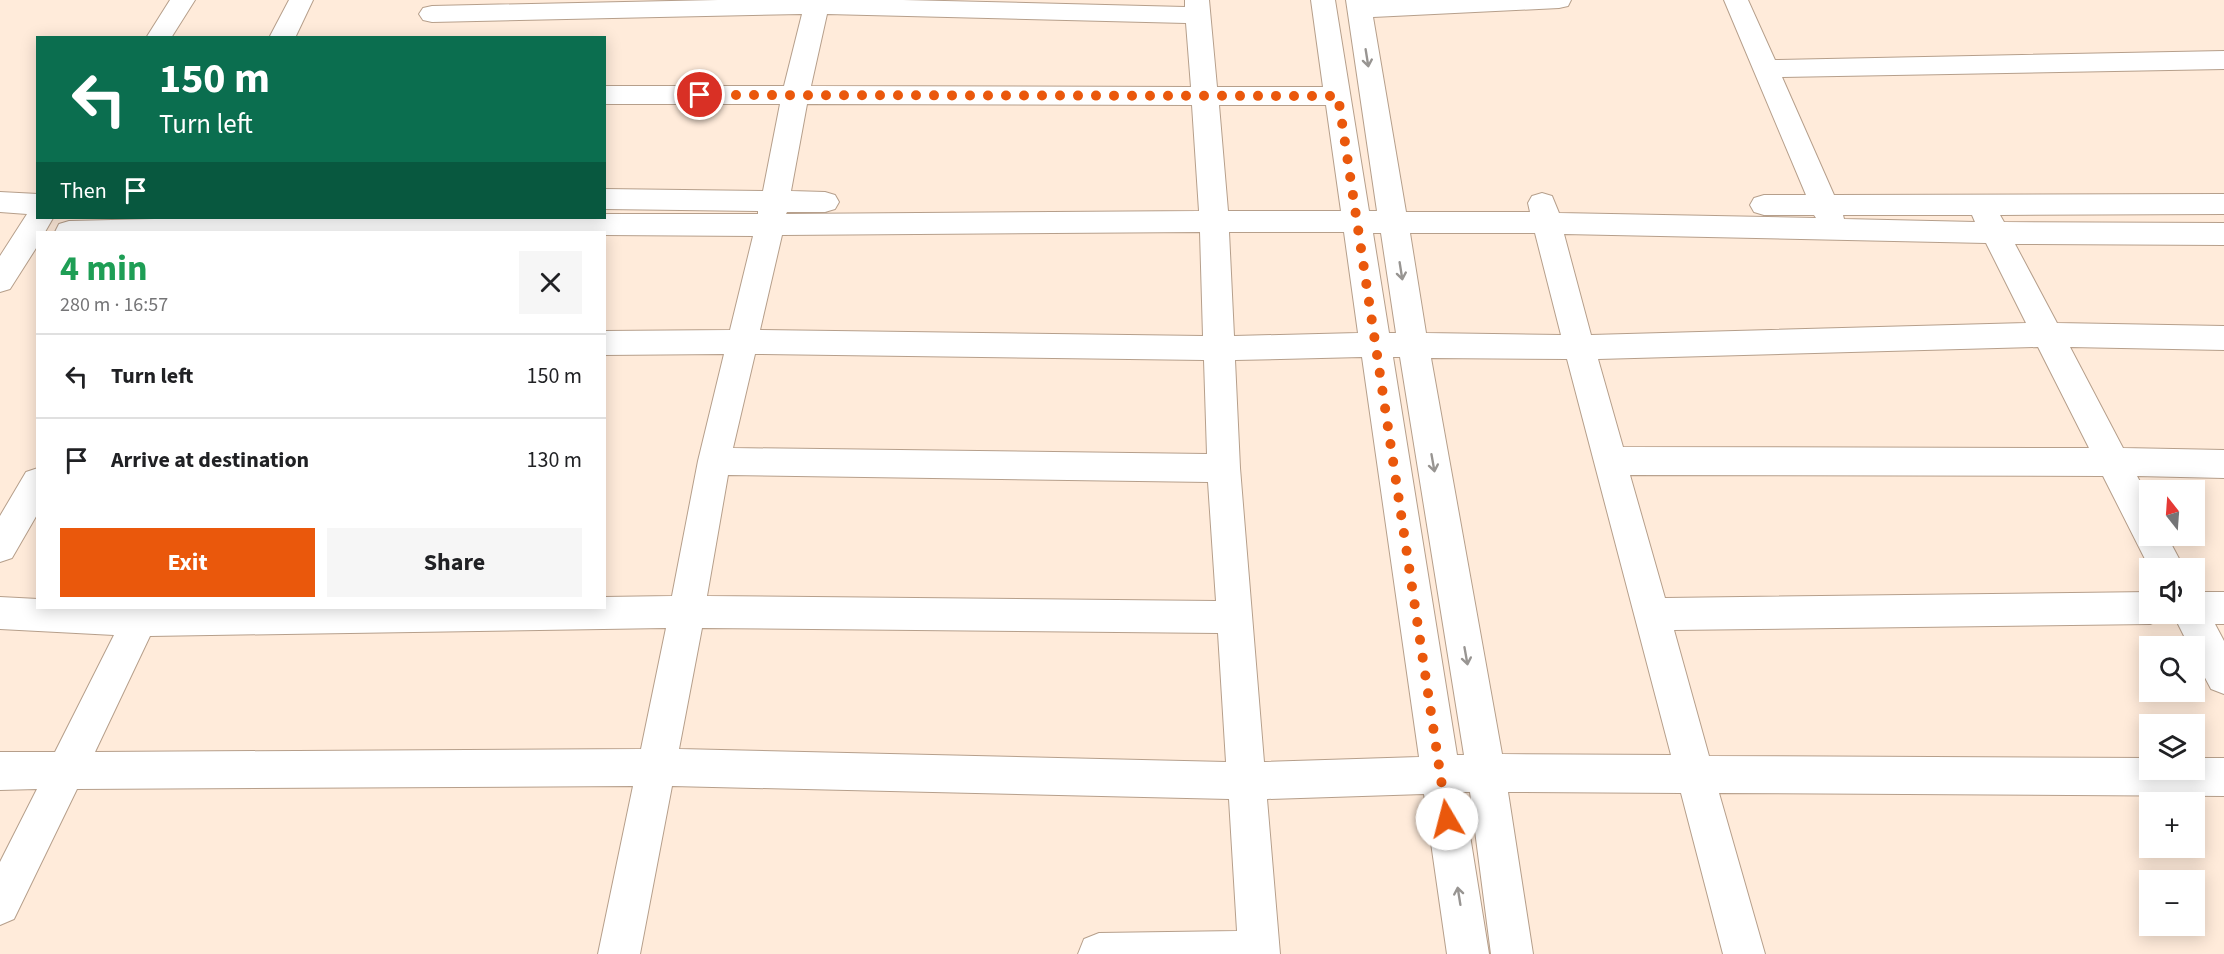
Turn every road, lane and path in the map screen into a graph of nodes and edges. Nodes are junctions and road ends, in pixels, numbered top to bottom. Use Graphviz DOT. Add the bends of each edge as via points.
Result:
graph roads {
  1 [pos="183,0"];
  2 [pos="302,0"];
  3 [pos="1323,0"];
  4 [pos="1559,0"];
  5 [pos="1736,0"];
  6 [pos="1507,1"];
  7 [pos="817,3"];
  8 [pos="1359,5"];
  9 [pos="436,7"];
  10 [pos="1198,8"];
  11 [pos="159,36"];
  12 [pos="283,36"];
  13 [pos="422,36"];
  14 [pos="2224,60"];
  15 [pos="1765,69"];
  16 [pos="606,95"];
  17 [pos="795,96"];
  18 [pos="1206,96"];
  19 [pos="1338,96"];
  20 [pos="606,199"];
  21 [pos="0,202"];
  22 [pos="36,204"];
  23 [pos="1980,204"];
  24 [pos="2224,204"];
  25 [pos="1213,212"];
  26 [pos="1356,212"];
  27 [pos="1392,213"];
  28 [pos="1545,213"];
  29 [pos="772,214"];
  30 [pos="1829,217"];
  31 [pos="606,218"];
  32 [pos="573,219"];
  33 [pos="334,225"];
  34 [pos="184,226"];
  35 [pos="35,228"];
  36 [pos="88,231"];
  37 [pos="0,233"];
  38 [pos="1997,233"];
  39 [pos="2224,234"];
  40 [pos="0,281"];
  41 [pos="2046,335"];
  42 [pos="2224,338"];
  43 [pos="741,342"];
  44 [pos="606,343"];
  45 [pos="1375,345"];
  46 [pos="1413,345"];
  47 [pos="1579,347"];
  48 [pos="1218,348"];
  49 [pos="1611,460"];
  50 [pos="714,461"];
  51 [pos="2112,462"];
  52 [pos="2224,464"];
  53 [pos="1224,468"];
  54 [pos="36,485"];
  55 [pos="2139,514"];
  56 [pos="0,547"];
  57 [pos="2139,608"];
  58 [pos="2205,608"];
  59 [pos="2224,608"];
  60 [pos="421,612"];
  61 [pos="687,612"];
  62 [pos="0,613"];
  63 [pos="143,614"];
  64 [pos="1652,614"];
  65 [pos="1234,617"];
  66 [pos="2196,624"];
  67 [pos="2224,677"];
  68 [pos="657,767"];
  69 [pos="0,771"];
  70 [pos="65,772"];
  71 [pos="1695,772"];
  72 [pos="1440,773"];
  73 [pos="1486,773"];
  74 [pos="2224,777"];
  75 [pos="1246,781"];
  76 [pos="0,905"];
  77 [pos="1259,952"];
  78 [pos="619,954"];
  79 [pos="1099,954"];
  80 [pos="1468,954"];
  81 [pos="1512,954"];
  82 [pos="1744,954"];
  1 -- 11 [label="street"];
  2 -- 12 [label="street"];
  3 -- 19 [label="street"];
  4 -- 6 [label="street"];
  5 -- 15 [label="street"];
  6 -- 8 [label="street"];
  7 -- 9 [label="street"];
  7 -- 10 [label="street"];
  7 -- 17 [label="street"];
  8 -- 27 [label="street, one-way"];
  9 -- 13 [label="street"];
  10 -- 18 [label="street"];
  14 -- 15 [label="street"];
  15 -- 30 [label="street"];
  16 -- 17 [label="street"];
  17 -- 18 [label="street"];
  17 -- 29 [label="street"];
  18 -- 19 [label="street"];
  18 -- 25 [label="street"];
  19 -- 26 [label="street"];
  20 -- 29 [label="street"];
  21 -- 22 [label="street"];
  23 -- 24 [label="street"];
  23 -- 30 [label="street"];
  23 -- 38 [label="street"];
  25 -- 26 [label="street"];
  25 -- 29 [label="street"];
  25 -- 48 [label="street"];
  26 -- 27 [label="street"];
  26 -- 45 [label="street"];
  27 -- 28 [label="street"];
  27 -- 46 [label="street, one-way"];
  28 -- 30 [label="street"];
  28 -- 47 [label="street"];
  29 -- 31 [label="street"];
  29 -- 43 [label="street"];
  30 -- 38 [label="street"];
  32 -- 33 [label="street"];
  33 -- 34 [label="street"];
  34 -- 36 [label="street"];
  35 -- 37 [label="street"];
  35 -- 40 [label="street"];
  38 -- 39 [label="street"];
  38 -- 41 [label="street"];
  41 -- 42 [label="street"];
  41 -- 47 [label="street"];
  41 -- 51 [label="street"];
  43 -- 44 [label="street"];
  43 -- 48 [label="street"];
  43 -- 50 [label="street"];
  45 -- 46 [label="street"];
  45 -- 48 [label="street"];
  45 -- 72 [label="street"];
  46 -- 47 [label="street"];
  46 -- 73 [label="street, one-way"];
  47 -- 49 [label="street"];
  48 -- 53 [label="street"];
  49 -- 51 [label="street"];
  49 -- 64 [label="street"];
  50 -- 53 [label="street"];
  50 -- 61 [label="street"];
  51 -- 52 [label="street"];
  51 -- 55 [label="street"];
  53 -- 65 [label="street"];
  54 -- 56 [label="street"];
  57 -- 64 [label="street"];
  58 -- 59 [label="street"];
  60 -- 61 [label="street"];
  60 -- 63 [label="street"];
  61 -- 65 [label="street"];
  61 -- 68 [label="street"];
  62 -- 63 [label="street"];
  63 -- 70 [label="street"];
  64 -- 71 [label="street"];
  65 -- 75 [label="street"];
  66 -- 67 [label="street"];
  68 -- 70 [label="street"];
  68 -- 75 [label="street"];
  68 -- 78 [label="street"];
  69 -- 70 [label="street"];
  70 -- 76 [label="street"];
  71 -- 73 [label="street"];
  71 -- 74 [label="street"];
  71 -- 82 [label="street"];
  72 -- 73 [label="street"];
  72 -- 75 [label="street"];
  80 -- 72 [label="street, one-way"];
  73 -- 81 [label="street"];
  75 -- 77 [label="street"];
  77 -- 79 [label="street"];
}
